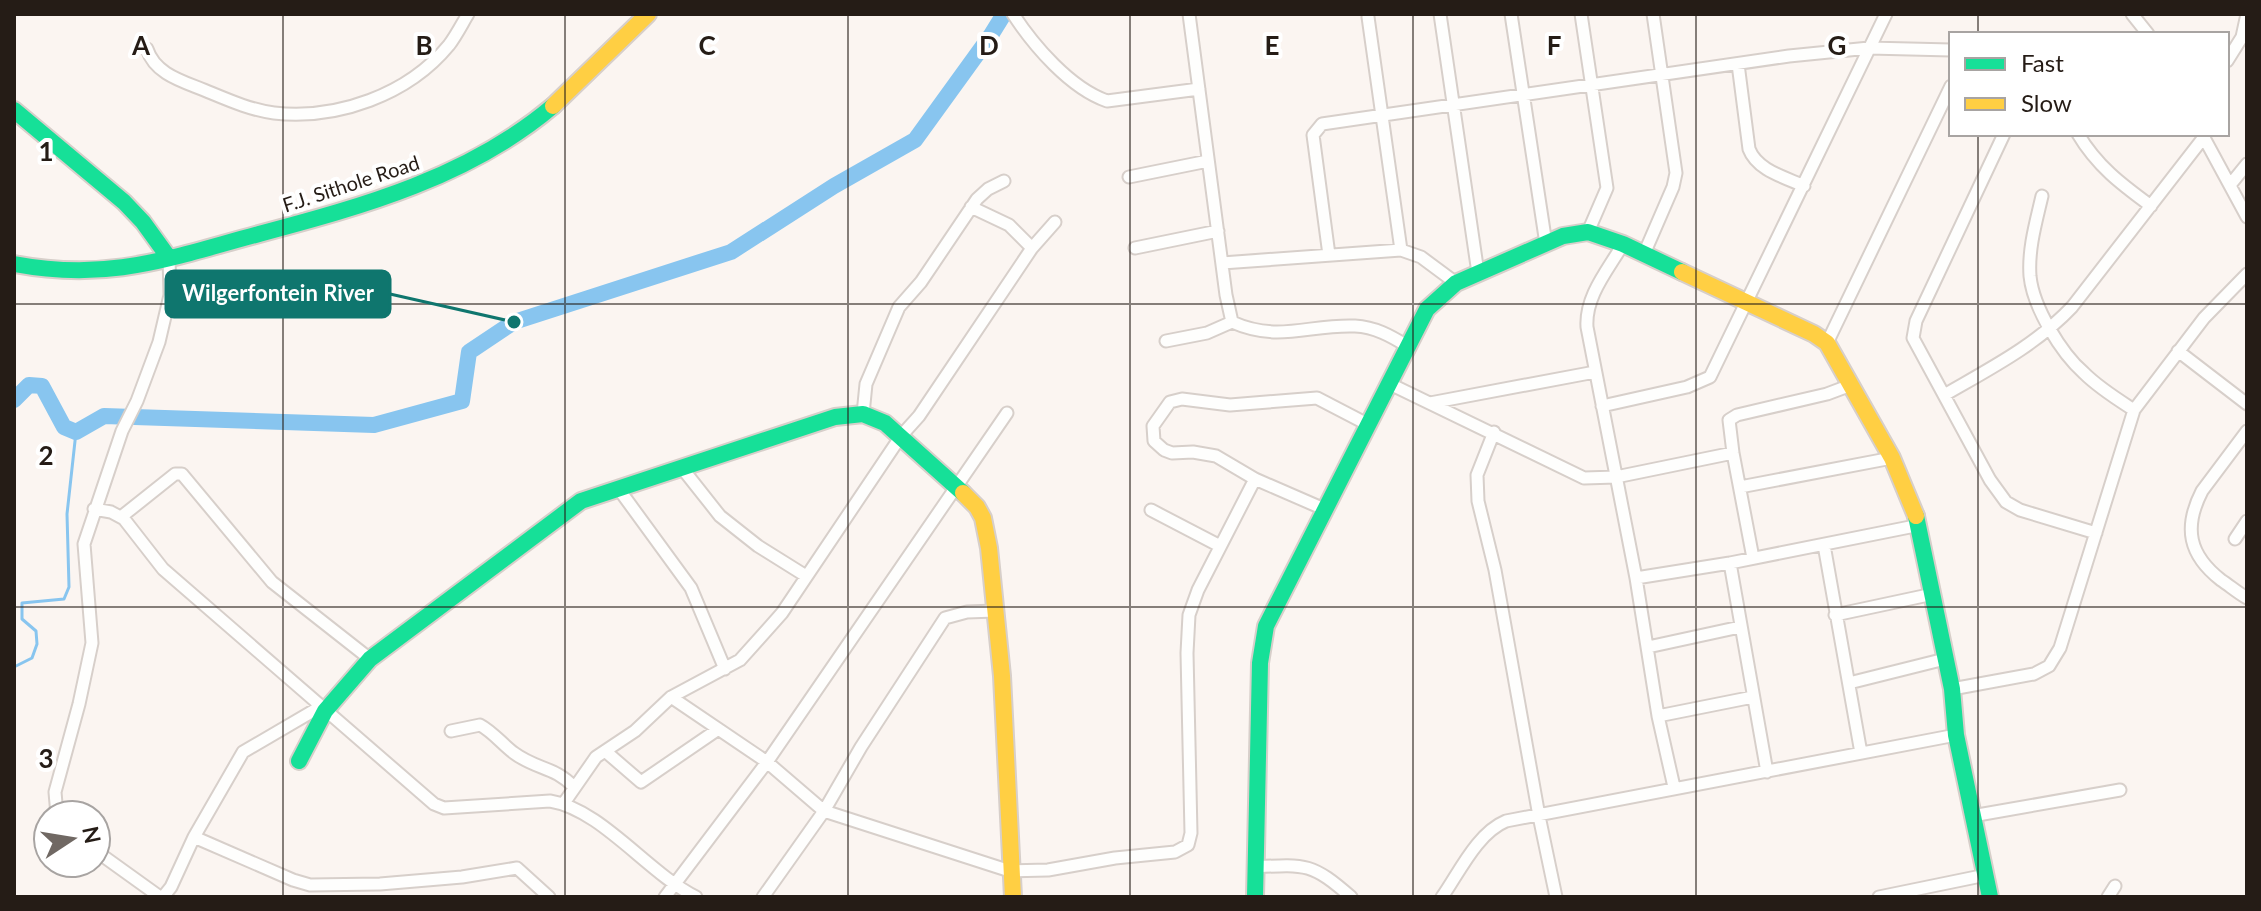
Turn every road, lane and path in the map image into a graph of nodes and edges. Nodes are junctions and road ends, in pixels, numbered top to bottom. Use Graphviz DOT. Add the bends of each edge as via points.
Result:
graph roads {
  1 [pos="468,14"];
  2 [pos="648,14"];
  3 [pos="1013,14"];
  4 [pos="1189,14"];
  5 [pos="1440,14"];
  6 [pos="1511,14"];
  7 [pos="1581,14"];
  8 [pos="1653,14"];
  9 [pos="1886,14"];
  10 [pos="2132,14"];
  11 [pos="2247,14"];
  12 [pos="1368,17"];
  13 [pos="2146,32"];
  14 [pos="1869,48"];
  15 [pos="147,49"];
  16 [pos="1949,50"];
  17 [pos="2229,58"];
  18 [pos="1738,64"];
  19 [pos="1662,75"];
  20 [pos="1593,86"];
  21 [pos="1199,89"];
  22 [pos="1949,90"];
  23 [pos="1522,96"];
  24 [pos="1453,106"];
  25 [pos="17,116"];
  26 [pos="1382,116"];
  27 [pos="2003,136"];
  28 [pos="2079,136"];
  29 [pos="2202,136"];
  30 [pos="2204,136"];
  31 [pos="1208,161"];
  32 [pos="2247,164"];
  33 [pos="1129,177"];
  34 [pos="1004,181"];
  35 [pos="2230,185"];
  36 [pos="1804,186"];
  37 [pos="2042,196"];
  38 [pos="2151,206"];
  39 [pos="971,207"];
  40 [pos="2247,217"];
  41 [pos="1055,222"];
  42 [pos="1218,231"];
  43 [pos="1588,232"];
  44 [pos="1546,244"];
  45 [pos="1623,244"];
  46 [pos="1032,248"];
  47 [pos="1135,248"];
  48 [pos="1401,250"];
  49 [pos="1644,254"];
  50 [pos="1329,255"];
  51 [pos="169,258"];
  52 [pos="1222,263"];
  53 [pos="14,264"];
  54 [pos="1478,273"];
  55 [pos="2247,274"];
  56 [pos="1456,283"];
  57 [pos="1748,304"];
  58 [pos="1232,322"];
  59 [pos="2050,330"];
  60 [pos="1166,341"];
  61 [pos="1827,343"];
  62 [pos="1407,346"];
  63 [pos="2178,351"];
  64 [pos="1595,372"];
  65 [pos="1388,383"];
  66 [pos="1851,385"];
  67 [pos="1946,394"];
  68 [pos="1430,403"];
  69 [pos="2247,404"];
  70 [pos="1602,406"];
  71 [pos="2134,410"];
  72 [pos="1007,413"];
  73 [pos="863,414"];
  74 [pos="1367,424"];
  75 [pos="2247,431"];
  76 [pos="1494,432"];
  77 [pos="901,436"];
  78 [pos="1733,453"];
  79 [pos="1892,458"];
  80 [pos="682,468"];
  81 [pos="1616,477"];
  82 [pos="1255,479"];
  83 [pos="957,486"];
  84 [pos="1740,487"];
  85 [pos="618,488"];
  86 [pos="94,509"];
  87 [pos="1324,509"];
  88 [pos="1151,510"];
  89 [pos="121,517"];
  90 [pos="2247,521"];
  91 [pos="1920,525"];
  92 [pos="2096,533"];
  93 [pos="2235,539"];
  94 [pos="1824,545"];
  95 [pos="1220,546"];
  96 [pos="1753,558"];
  97 [pos="1730,563"];
  98 [pos="806,576"];
  99 [pos="1636,578"];
  100 [pos="1933,594"];
  101 [pos="2247,598"];
  102 [pos="995,611"];
  103 [pos="1835,615"];
  104 [pos="1740,627"];
  105 [pos="1648,647"];
  106 [pos="370,659"];
  107 [pos="1945,659"];
  108 [pos="725,669"];
  109 [pos="1849,683"];
  110 [pos="1952,689"];
  111 [pos="671,697"];
  112 [pos="1753,697"];
  113 [pos="323,709"];
  114 [pos="1658,716"];
  115 [pos="717,730"];
  116 [pos="451,731"];
  117 [pos="1956,735"];
  118 [pos="605,751"];
  119 [pos="1861,753"];
  120 [pos="299,761"];
  121 [pos="767,762"];
  122 [pos="1767,772"];
  123 [pos="574,787"];
  124 [pos="1674,787"];
  125 [pos="2120,790"];
  126 [pos="55,799"];
  127 [pos="564,803"];
  128 [pos="824,811"];
  129 [pos="1539,816"];
  130 [pos="1972,816"];
  131 [pos="194,837"];
  132 [pos="112,862"];
  133 [pos="1255,867"];
  134 [pos="1010,871"];
  135 [pos="1986,875"];
  136 [pos="674,886"];
  137 [pos="2115,886"];
  138 [pos="381,891"];
  139 [pos="161,897"];
  140 [pos="549,897"];
  141 [pos="665,897"];
  142 [pos="696,897"];
  143 [pos="763,897"];
  144 [pos="1013,897"];
  145 [pos="1255,897"];
  146 [pos="1351,897"];
  147 [pos="1442,897"];
  148 [pos="1556,897"];
  149 [pos="1879,897"];
  150 [pos="1990,897"];
  151 [pos="2108,897"];
  1 -- 15 [label="street" via="449,45 421,72 364,104 322,112 251,108 168,75"];
  2 -- 51 [label="street, F.J. Sithole Road" via="524,129 435,179"];
  3 -- 21 [label="street" via="1031,41 1077,83 1107,101"];
  4 -- 21 [label="street"];
  5 -- 24 [label="street"];
  6 -- 23 [label="street"];
  7 -- 20 [label="street"];
  8 -- 19 [label="street"];
  9 -- 14 [label="street"];
  10 -- 13 [label="street"];
  11 -- 17 [label="street" via="2242,37"];
  12 -- 26 [label="street"];
  14 -- 16 [label="street"];
  14 -- 18 [label="street"];
  14 -- 36 [label="street"];
  18 -- 19 [label="street"];
  18 -- 36 [label="street" via="1752,159"];
  19 -- 20 [label="street"];
  19 -- 49 [label="street" via="1675,178"];
  20 -- 23 [label="street"];
  20 -- 43 [label="street" via="1607,188"];
  21 -- 31 [label="street"];
  22 -- 61 [label="street"];
  23 -- 24 [label="street"];
  23 -- 44 [label="street"];
  24 -- 26 [label="street"];
  24 -- 54 [label="street"];
  25 -- 51 [label="street" via="124,203"];
  26 -- 48 [label="street"];
  26 -- 50 [label="street" via="1327,123 1314,131"];
  27 -- 67 [label="street" via="1913,331"];
  28 -- 38 [label="street" via="2112,178"];
  29 -- 38 [label="street"];
  30 -- 35 [label="street"];
  31 -- 33 [label="street"];
  31 -- 42 [label="street"];
  32 -- 35 [label="street"];
  34 -- 39 [label="street"];
  35 -- 40 [label="street"];
  36 -- 57 [label="street"];
  37 -- 59 [label="street" via="2031,244 2030,279"];
  38 -- 59 [label="street"];
  39 -- 46 [label="street" via="1009,225"];
  39 -- 73 [label="street" via="899,307 866,384"];
  41 -- 46 [label="street"];
  42 -- 47 [label="street"];
  42 -- 52 [label="street"];
  43 -- 44 [label="street"];
  43 -- 45 [label="street"];
  44 -- 54 [label="street"];
  45 -- 49 [label="street"];
  45 -- 64 [label="street" via="1587,306"];
  46 -- 77 [label="street"];
  48 -- 50 [label="street"];
  48 -- 56 [label="street" via="1421,257"];
  49 -- 57 [label="street"];
  50 -- 52 [label="street"];
  51 -- 53 [label="street, F.J. Sithole Road" via="87,272"];
  51 -- 86 [label="street" via="166,319"];
  52 -- 58 [label="street"];
  54 -- 56 [label="street"];
  55 -- 63 [label="street"];
  56 -- 62 [label="street" via="1427,309"];
  57 -- 61 [label="street"];
  57 -- 70 [label="street" via="1710,377"];
  58 -- 60 [label="street"];
  58 -- 62 [label="street" via="1273,334 1354,326"];
  59 -- 67 [label="street"];
  59 -- 71 [label="street" via="2082,372"];
  61 -- 66 [label="street"];
  62 -- 65 [label="street"];
  63 -- 69 [label="street"];
  63 -- 71 [label="street"];
  64 -- 68 [label="street"];
  64 -- 70 [label="street"];
  65 -- 68 [label="street"];
  65 -- 74 [label="street"];
  66 -- 78 [label="street" via="1734,416 1728,427"];
  66 -- 79 [label="street"];
  67 -- 92 [label="street" via="2006,502"];
  68 -- 76 [label="street"];
  70 -- 81 [label="street"];
  71 -- 92 [label="street"];
  72 -- 83 [label="street"];
  73 -- 77 [label="street"];
  73 -- 80 [label="street" via="835,417"];
  74 -- 82 [label="street" via="1317,398 1230,405 1182,399 1170,402 1153,426 1154,441 1164,450 1216,456"];
  74 -- 87 [label="street"];
  75 -- 101 [label="street" via="2202,491 2191,527 2198,556"];
  76 -- 81 [label="street" via="1584,478"];
  76 -- 129 [label="street" via="1477,475 1478,501"];
  77 -- 83 [label="street"];
  77 -- 98 [label="street"];
  78 -- 81 [label="street"];
  78 -- 84 [label="street"];
  79 -- 84 [label="street"];
  79 -- 91 [label="street"];
  80 -- 85 [label="street"];
  80 -- 98 [label="street" via="720,516"];
  81 -- 99 [label="street"];
  82 -- 87 [label="street"];
  82 -- 95 [label="street"];
  83 -- 102 [label="street" via="983,518"];
  83 -- 121 [label="street"];
  84 -- 96 [label="street"];
  85 -- 106 [label="street" via="581,501"];
  85 -- 108 [label="street" via="691,588"];
  86 -- 89 [label="street"];
  86 -- 126 [label="street" via="84,544 91,654"];
  87 -- 133 [label="street" via="1273,609 1263,644"];
  88 -- 95 [label="street"];
  89 -- 106 [label="street" via="175,474 182,474 272,582"];
  89 -- 113 [label="street" via="163,569"];
  90 -- 93 [label="street"];
  91 -- 94 [label="street"];
  91 -- 100 [label="street"];
  92 -- 110 [label="street" via="2060,648 2049,666 2034,674"];
  94 -- 96 [label="street"];
  94 -- 103 [label="street"];
  95 -- 134 [label="street" via="1189,615 1188,845 1160,855"];
  96 -- 97 [label="street"];
  97 -- 99 [label="street"];
  97 -- 104 [label="street"];
  98 -- 108 [label="street" via="761,638"];
  99 -- 105 [label="street"];
  100 -- 103 [label="street"];
  100 -- 107 [label="street"];
  102 -- 128 [label="street" via="945,618"];
  102 -- 134 [label="street"];
  103 -- 109 [label="street"];
  104 -- 105 [label="street"];
  104 -- 112 [label="street"];
  105 -- 114 [label="street"];
  106 -- 113 [label="street"];
  107 -- 109 [label="street"];
  107 -- 110 [label="street"];
  108 -- 111 [label="street"];
  109 -- 119 [label="street"];
  110 -- 117 [label="street"];
  111 -- 115 [label="street"];
  111 -- 118 [label="street"];
  112 -- 114 [label="street"];
  112 -- 122 [label="street"];
  113 -- 120 [label="street"];
  113 -- 127 [label="street" via="439,806"];
  113 -- 131 [label="street" via="243,752"];
  114 -- 124 [label="street"];
  115 -- 118 [label="street" via="641,782"];
  115 -- 121 [label="street"];
  116 -- 123 [label="street" via="480,725 514,753 555,771"];
  117 -- 119 [label="street"];
  117 -- 130 [label="street"];
  118 -- 123 [label="street"];
  119 -- 122 [label="street"];
  121 -- 128 [label="street"];
  121 -- 136 [label="street"];
  122 -- 124 [label="street"];
  123 -- 127 [label="street"];
  124 -- 129 [label="street"];
  125 -- 130 [label="street"];
  127 -- 136 [label="street"];
  128 -- 134 [label="street"];
  128 -- 143 [label="street"];
  129 -- 147 [label="street" via="1497,826"];
  129 -- 148 [label="street"];
  130 -- 135 [label="street"];
  131 -- 138 [label="street" via="310,885"];
  131 -- 139 [label="street"];
  132 -- 139 [label="street"];
  133 -- 145 [label="street"];
  133 -- 146 [label="street" via="1308,866"];
  134 -- 144 [label="street"];
  135 -- 149 [label="street"];
  135 -- 150 [label="street"];
  136 -- 141 [label="street"];
  136 -- 142 [label="street"];
  137 -- 151 [label="street"];
  138 -- 140 [label="street" via="517,868"];
}
